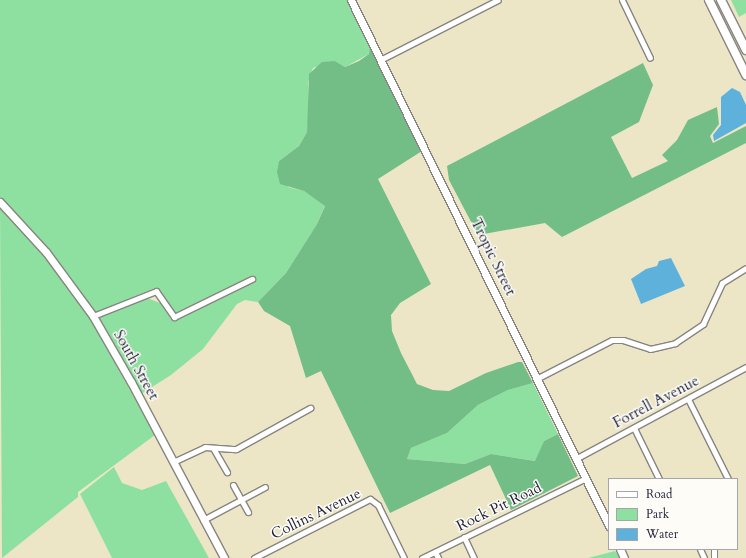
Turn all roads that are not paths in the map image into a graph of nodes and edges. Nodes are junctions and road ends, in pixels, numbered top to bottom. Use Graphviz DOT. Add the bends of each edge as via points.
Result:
graph roads {
  1 [pos="351,0"];
  2 [pos="498,0"];
  3 [pos="622,0"];
  4 [pos="709,0"];
  5 [pos="721,0"];
  6 [pos="746,50"];
  7 [pos="650,58"];
  8 [pos="380,60"];
  9 [pos="745,72"];
  10 [pos="0,202"];
  11 [pos="746,268"];
  12 [pos="252,279"];
  13 [pos="93,316"];
  14 [pos="746,367"];
  15 [pos="538,378"];
  16 [pos="688,399"];
  17 [pos="310,408"];
  18 [pos="634,428"];
  19 [pos="213,448"];
  20 [pos="577,458"];
  21 [pos="173,462"];
  22 [pos="227,472"];
  23 [pos="586,478"];
  24 [pos="659,478"];
  25 [pos="728,478"];
  26 [pos="233,485"];
  27 [pos="265,487"];
  28 [pos="241,499"];
  29 [pos="248,512"];
  30 [pos="203,520"];
  31 [pos="608,524"];
  32 [pos="464,537"];
  33 [pos="435,552"];
  34 [pos="224,558"];
  35 [pos="254,558"];
  36 [pos="404,558"];
  37 [pos="422,558"];
  38 [pos="438,558"];
  39 [pos="474,558"];
  1 -- 8 [label="street, Tropic Street"];
  2 -- 8 [label="street"];
  3 -- 7 [label="street"];
  4 -- 9 [label="main road"];
  5 -- 6 [label="main road"];
  8 -- 15 [label="street, Tropic Street"];
  10 -- 13 [label="street, South Street" via="46,252"];
  11 -- 15 [label="street" via="722,283 703,324 675,343 650,349 623,340 612,340"];
  12 -- 13 [label="street" via="174,317 156,291"];
  13 -- 21 [label="street, South Street" via="132,382"];
  14 -- 16 [label="street, Forrell Avenue"];
  15 -- 20 [label="street, Tropic Street"];
  16 -- 18 [label="street, Forrell Avenue"];
  16 -- 25 [label="street"];
  17 -- 19 [label="street" via="236,449"];
  18 -- 20 [label="street, Forrell Avenue"];
  18 -- 24 [label="street"];
  19 -- 21 [label="street" via="205,447"];
  19 -- 22 [label="street"];
  20 -- 23 [label="street, Tropic Street"];
  21 -- 30 [label="street, South Street"];
  23 -- 31 [label="street, Tropic Street"];
  23 -- 32 [label="street, Rock Pit Road"];
  26 -- 28 [label="street"];
  27 -- 28 [label="street"];
  28 -- 29 [label="street"];
  28 -- 30 [label="street"];
  30 -- 34 [label="street, South Street"];
  32 -- 33 [label="street, Rock Pit Road"];
  32 -- 39 [label="street"];
  33 -- 37 [label="street, Rock Pit Road"];
  33 -- 38 [label="street"];
  35 -- 36 [label="street, Collins Avenue" via="370,500 378,505"];
}
